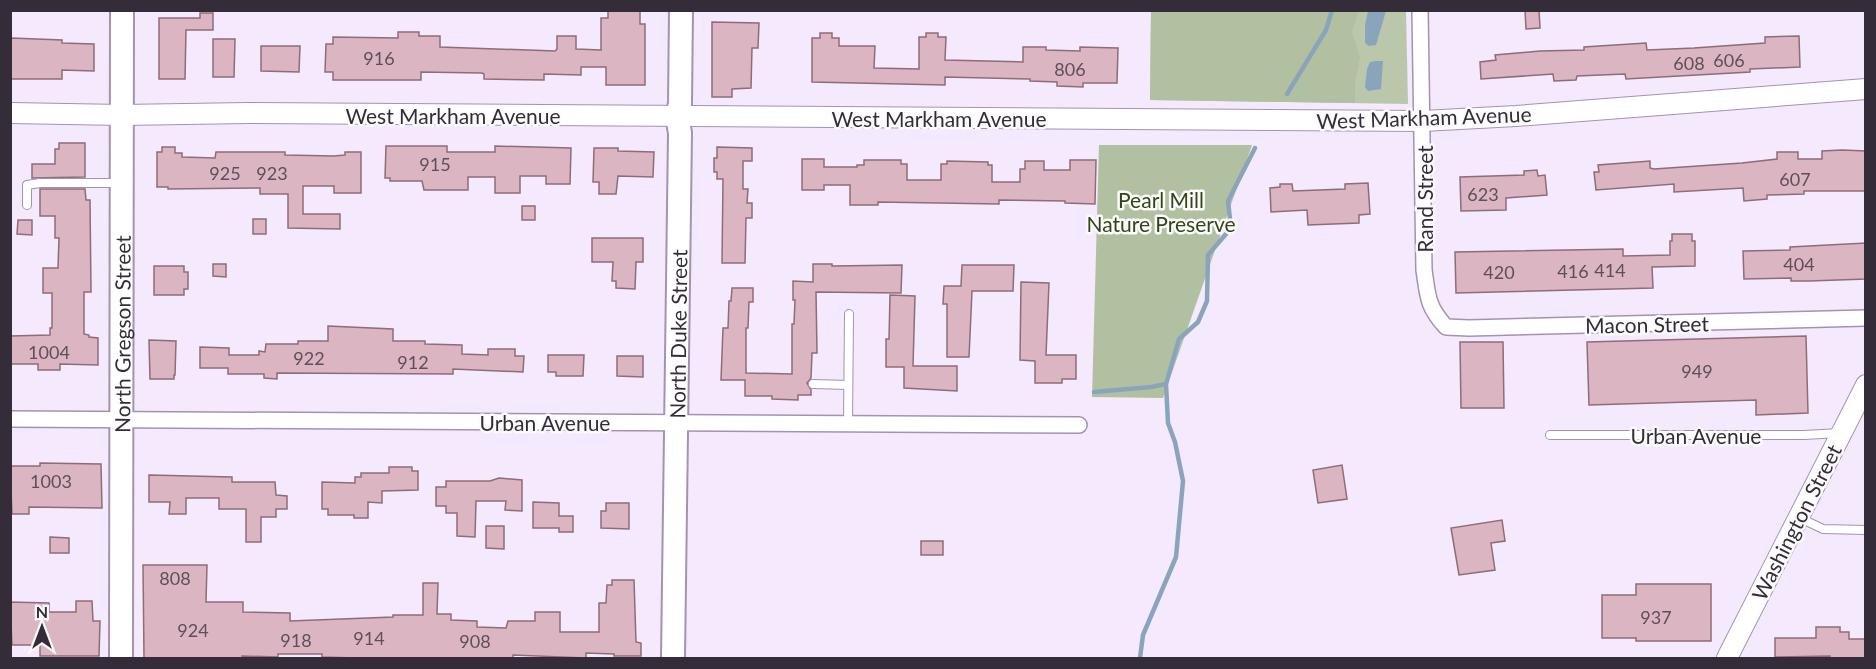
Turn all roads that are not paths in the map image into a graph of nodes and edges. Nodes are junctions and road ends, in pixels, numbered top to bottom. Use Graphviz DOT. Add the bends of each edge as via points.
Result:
graph roads {
  1 [pos="122,10"];
  2 [pos="681,10"];
  3 [pos="1420,10"];
  4 [pos="1866,89"];
  5 [pos="10,113"];
  6 [pos="122,115"];
  7 [pos="677,117"];
  8 [pos="1423,121"];
  9 [pos="122,183"];
  10 [pos="27,205"];
  11 [pos="849,314"];
  12 [pos="1434,314"];
  13 [pos="1866,318"];
  14 [pos="813,384"];
  15 [pos="848,385"];
  16 [pos="1866,385"];
  17 [pos="10,419"];
  18 [pos="121,420"];
  19 [pos="677,422"];
  20 [pos="848,424"];
  21 [pos="1079,425"];
  22 [pos="1842,433"];
  23 [pos="1550,435"];
  24 [pos="1799,518"];
  25 [pos="1866,530"];
  26 [pos="121,658"];
  27 [pos="674,658"];
  28 [pos="1727,658"];
  1 -- 6 [label="main road, North Gregson Street"];
  2 -- 7 [label="main road, North Duke Street"];
  3 -- 8 [label="street, Rand Street"];
  4 -- 8 [label="street, West Markham Avenue"];
  5 -- 6 [label="street, West Markham Avenue"];
  6 -- 7 [label="street, West Markham Avenue"];
  6 -- 9 [label="main road, North Gregson Street"];
  7 -- 8 [label="street, West Markham Avenue"];
  7 -- 19 [label="main road, North Duke Street" via="680,133"];
  8 -- 12 [label="street, Rand Street" via="1424,270"];
  9 -- 10 [label="lane" via="27,185"];
  9 -- 18 [label="main road, North Gregson Street"];
  11 -- 15 [label="lane"];
  12 -- 13 [label="street, Macon Street" via="1446,327 1468,328"];
  14 -- 15 [label="lane"];
  15 -- 20 [label="lane"];
  16 -- 22 [label="street, Washington Street"];
  17 -- 18 [label="street, Urban Avenue"];
  18 -- 19 [label="street, Urban Avenue"];
  18 -- 26 [label="main road, North Gregson Street"];
  19 -- 20 [label="street, Urban Avenue"];
  19 -- 27 [label="main road, North Duke Street"];
  20 -- 21 [label="street, Urban Avenue"];
  22 -- 23 [label="lane, Urban Avenue"];
  22 -- 24 [label="street, Washington Street"];
  24 -- 25 [label="lane" via="1823,529"];
  24 -- 28 [label="street, Washington Street"];
}
